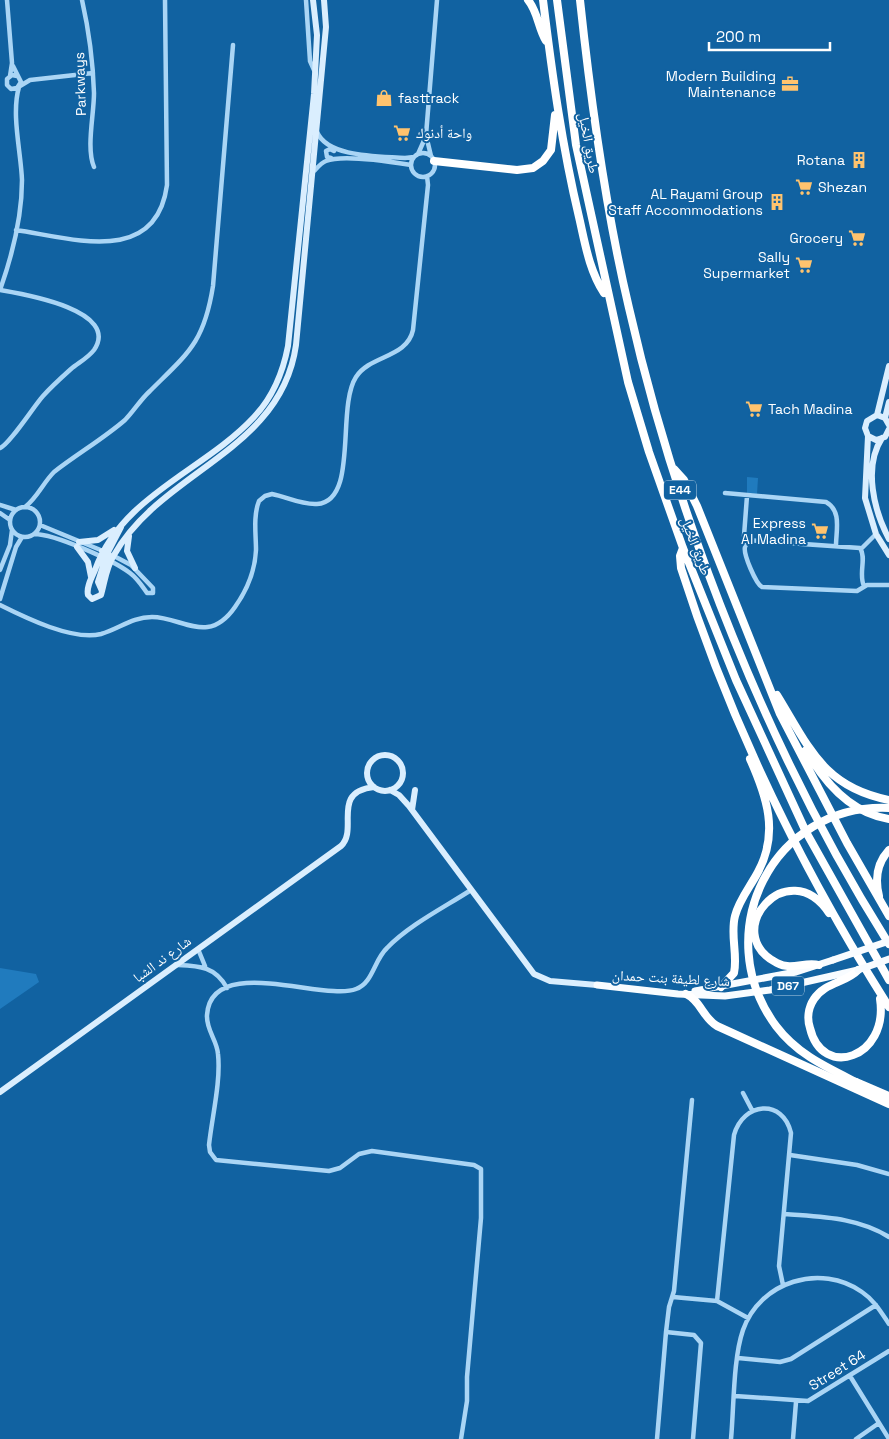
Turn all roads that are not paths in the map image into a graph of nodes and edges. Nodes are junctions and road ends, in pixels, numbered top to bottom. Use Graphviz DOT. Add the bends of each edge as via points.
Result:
graph roads {
  1 [pos="7,0"];
  2 [pos="82,0"];
  3 [pos="165,0"];
  4 [pos="306,0"];
  5 [pos="313,0"];
  6 [pos="319,0"];
  7 [pos="325,0"];
  8 [pos="437,0"];
  9 [pos="528,0"];
  10 [pos="543,0"];
  11 [pos="556,0"];
  12 [pos="580,0"];
  13 [pos="326,11"];
  14 [pos="548,44"];
  15 [pos="232,45"];
  16 [pos="12,63"];
  17 [pos="93,73"];
  18 [pos="315,73"];
  19 [pos="10,76"];
  20 [pos="18,76"];
  21 [pos="30,80"];
  22 [pos="20,87"];
  23 [pos="11,89"];
  24 [pos="16,100"];
  25 [pos="556,100"];
  26 [pos="317,132"];
  27 [pos="426,135"];
  28 [pos="353,153"];
  29 [pos="416,155"];
  30 [pos="433,158"];
  31 [pos="352,160"];
  32 [pos="411,165"];
  33 [pos="94,167"];
  34 [pos="314,171"];
  35 [pos="427,176"];
  36 [pos="16,230"];
  37 [pos="0,290"];
  38 [pos="608,297"];
  39 [pos="889,366"];
  40 [pos="889,402"];
  41 [pos="877,415"];
  42 [pos="885,418"];
  43 [pos="889,426"];
  44 [pos="889,430"];
  45 [pos="868,436"];
  46 [pos="885,437"];
  47 [pos="0,448"];
  48 [pos="672,468"];
  49 [pos="725,494"];
  50 [pos="36,496"];
  51 [pos="747,496"];
  52 [pos="0,505"];
  53 [pos="25,507"];
  54 [pos="16,510"];
  55 [pos="36,512"];
  56 [pos="0,513"];
  57 [pos="10,520"];
  58 [pos="40,525"];
  59 [pos="121,526"];
  60 [pos="12,530"];
  61 [pos="130,533"];
  62 [pos="34,534"];
  63 [pos="876,534"];
  64 [pos="22,537"];
  65 [pos="889,539"];
  66 [pos="750,541"];
  67 [pos="78,544"];
  68 [pos="836,546"];
  69 [pos="683,548"];
  70 [pos="861,549"];
  71 [pos="889,555"];
  72 [pos="106,557"];
  73 [pos="135,568"];
  74 [pos="0,570"];
  75 [pos="91,579"];
  76 [pos="889,585"];
  77 [pos="864,586"];
  78 [pos="0,599"];
  79 [pos="0,606"];
  80 [pos="768,682"];
  81 [pos="730,701"];
  82 [pos="780,714"];
  83 [pos="368,778"];
  84 [pos="400,783"];
  85 [pos="374,788"];
  86 [pos="390,790"];
  87 [pos="415,790"];
  88 [pos="889,800"];
  89 [pos="889,808"];
  90 [pos="411,809"];
  91 [pos="889,819"];
  92 [pos="339,847"];
  93 [pos="889,850"];
  94 [pos="471,890"];
  95 [pos="881,903"];
  96 [pos="889,916"];
  97 [pos="843,929"];
  98 [pos="889,942"];
  99 [pos="198,949"];
  100 [pos="889,959"];
  101 [pos="176,965"];
  102 [pos="819,965"];
  103 [pos="205,966"];
  104 [pos="858,970"];
  105 [pos="835,978"];
  106 [pos="889,980"];
  107 [pos="597,985"];
  108 [pos="875,985"];
  109 [pos="721,987"];
  110 [pos="226,988"];
  111 [pos="686,994"];
  112 [pos="889,1006"];
  113 [pos="0,1092"];
  114 [pos="743,1092"];
  115 [pos="889,1096"];
  116 [pos="692,1100"];
  117 [pos="889,1104"];
  118 [pos="752,1110"];
  119 [pos="790,1155"];
  120 [pos="889,1174"];
  121 [pos="785,1214"];
  122 [pos="889,1237"];
  123 [pos="783,1285"];
  124 [pos="673,1297"];
  125 [pos="717,1301"];
  126 [pos="876,1305"];
  127 [pos="748,1318"];
  128 [pos="889,1324"];
  129 [pos="666,1332"];
  130 [pos="889,1351"];
  131 [pos="738,1358"];
  132 [pos="850,1376"];
  133 [pos="735,1396"];
  134 [pos="796,1402"];
  135 [pos="879,1423"];
  136 [pos="462,1439"];
  137 [pos="657,1439"];
  138 [pos="693,1439"];
  139 [pos="731,1439"];
  140 [pos="793,1439"];
  141 [pos="856,1439"];
  142 [pos="889,1439"];
  1 -- 16 [label="street"];
  2 -- 17 [label="street, Parkways"];
  3 -- 36 [label="street" via="167,185 156,217 136,234 112,242"];
  4 -- 18 [label="street" via="310,61"];
  5 -- 18 [label="street" via="317,35"];
  6 -- 13 [label="street"];
  7 -- 13 [label="street"];
  8 -- 27 [label="street"];
  9 -- 14 [label="highway"];
  10 -- 14 [label="highway"];
  11 -- 38 [label="highway, طريق الخيل / E44" via="576,145"];
  12 -- 48 [label="highway, طريق الخيل / E44" via="594,119 615,238 636,338"];
  13 -- 26 [label="street"];
  14 -- 25 [label="highway"];
  15 -- 50 [label="street" via="212,286 199,336 186,356 126,418 54,472"];
  16 -- 19 [label="street"];
  16 -- 20 [label="street"];
  17 -- 21 [label="street"];
  17 -- 33 [label="street, Parkways" via="90,152"];
  18 -- 59 [label="street" via="288,346 279,378 268,399 248,423 157,491"];
  19 -- 20 [label="street"];
  19 -- 23 [label="street" via="7,83"];
  20 -- 21 [label="street"];
  20 -- 22 [label="street"];
  21 -- 22 [label="street"];
  22 -- 23 [label="street"];
  22 -- 24 [label="street"];
  23 -- 24 [label="street"];
  24 -- 36 [label="street" via="22,183"];
  25 -- 30 [label="highway" via="551,150 534,168 517,170"];
  25 -- 38 [label="highway" via="589,260"];
  26 -- 28 [label="street" via="328,146"];
  26 -- 34 [label="street"];
  27 -- 29 [label="street"];
  27 -- 30 [label="street"];
  28 -- 29 [label="street" via="405,158"];
  28 -- 31 [label="street" via="330,149 326,153 329,158"];
  29 -- 30 [label="street" via="424,153"];
  29 -- 32 [label="street"];
  30 -- 35 [label="street" via="434,169"];
  31 -- 32 [label="street"];
  31 -- 34 [label="street" via="326,161"];
  32 -- 35 [label="street" via="418,176"];
  34 -- 61 [label="street" via="296,345 283,390 251,433 175,490"];
  35 -- 79 [label="street" via="410,339 400,350 370,363 354,381 348,398 342,481 335,495 316,504 272,494 259,501 252,572 245,591 229,614 212,625 198,628 159,618 140,618 108,632 86,635 65,631"];
  36 -- 37 [label="street"];
  37 -- 47 [label="street" via="51,302 86,316 95,324 98,338 92,351 42,396 6,445"];
  38 -- 69 [label="highway, طريق الخيل / E44" via="638,416"];
  39 -- 41 [label="street"];
  40 -- 42 [label="street"];
  41 -- 42 [label="street"];
  41 -- 45 [label="street" via="867,421"];
  42 -- 43 [label="street"];
  44 -- 46 [label="street"];
  45 -- 46 [label="street" via="876,440"];
  45 -- 63 [label="street" via="865,498"];
  46 -- 65 [label="street" via="875,455 873,490 878,514"];
  48 -- 80 [label="highway" via="692,495"];
  48 -- 98 [label="highway, طريق الخيل / E44" via="730,627 784,750 833,848"];
  49 -- 51 [label="street"];
  50 -- 53 [label="street"];
  50 -- 55 [label="street"];
  51 -- 66 [label="street" via="744,536"];
  51 -- 68 [label="street" via="829,504 837,514"];
  52 -- 54 [label="street"];
  53 -- 54 [label="street"];
  53 -- 55 [label="street"];
  54 -- 57 [label="street"];
  55 -- 58 [label="street"];
  56 -- 57 [label="street"];
  57 -- 60 [label="street"];
  58 -- 62 [label="street"];
  58 -- 67 [label="street"];
  59 -- 67 [label="street" via="98,540"];
  59 -- 72 [label="street"];
  60 -- 64 [label="street"];
  60 -- 74 [label="street"];
  61 -- 72 [label="street"];
  61 -- 73 [label="street" via="127,551"];
  62 -- 64 [label="street"];
  62 -- 67 [label="street"];
  63 -- 70 [label="street"];
  63 -- 71 [label="street"];
  64 -- 78 [label="street" via="14,551"];
  66 -- 68 [label="street"];
  66 -- 77 [label="street" via="745,551 760,586 857,591"];
  67 -- 72 [label="street"];
  67 -- 75 [label="street" via="88,562"];
  68 -- 70 [label="street"];
  69 -- 81 [label="highway" via="681,568 710,655"];
  69 -- 106 [label="highway, طريق الخيل / E44" via="723,650 789,796 823,864"];
  70 -- 77 [label="street"];
  72 -- 73 [label="street"];
  72 -- 73 [label="street" via="131,573 147,593 152,594 154,588"];
  72 -- 75 [label="street"];
  72 -- 75 [label="street" via="102,591 98,598 89,596 87,591"];
  76 -- 77 [label="street"];
  80 -- 82 [label="highway"];
  80 -- 88 [label="highway" via="816,757 832,775 859,792"];
  81 -- 97 [label="highway" via="796,843"];
  81 -- 109 [label="highway" via="731,715 766,797 770,830 763,861 735,917 734,971 731,979"];
  82 -- 91 [label="highway" via="790,723 818,771 833,788 861,809"];
  82 -- 95 [label="highway"];
  83 -- 84 [label="street" via="371,762 388,756 401,765 403,776"];
  83 -- 85 [label="street"];
  83 -- 92 [label="street" via="346,803 346,835"];
  84 -- 86 [label="street"];
  84 -- 90 [label="street"];
  85 -- 86 [label="street"];
  85 -- 92 [label="street" via="363,790 350,802 346,813 349,834"];
  86 -- 90 [label="street"];
  87 -- 90 [label="street"];
  89 -- 115 [label="highway, bridge" via="846,812 816,824 780,854 755,897 750,953 759,994 772,1020 789,1041 803,1053"];
  90 -- 94 [label="street"];
  92 -- 99 [label="street, شارع ند الشبا"];
  93 -- 95 [label="highway" via="882,858 878,874"];
  94 -- 107 [label="street" via="536,976 550,981"];
  94 -- 110 [label="street" via="387,948 368,980 354,990 269,983"];
  95 -- 96 [label="highway"];
  97 -- 102 [label="highway" via="835,924 821,903 805,893 790,891 779,894 761,907 754,930 766,956 787,967"];
  97 -- 108 [label="highway"];
  98 -- 102 [label="main road, شارع لطيفة بنت حمدان / D67, bridge"];
  99 -- 101 [label="street, شارع ند الشبا"];
  99 -- 103 [label="street"];
  100 -- 104 [label="main road, bridge"];
  101 -- 103 [label="street"];
  101 -- 113 [label="street, شارع ند الشبا"];
  102 -- 109 [label="main road, شارع لطيفة بنت حمدان / D67"];
  103 -- 110 [label="street" via="220,976"];
  104 -- 105 [label="highway"];
  105 -- 108 [label="highway" via="814,999 808,1024 818,1045 839,1057 864,1054 882,1040 886,1017"];
  105 -- 111 [label="main road, شارع لطيفة بنت حمدان / D67" via="742,994"];
  107 -- 109 [label="main road, شارع لطيفة بنت حمدان" via="679,992"];
  107 -- 111 [label="main road, شارع لطيفة بنت حمدان"];
  108 -- 112 [label="highway"];
  110 -- 136 [label="street" via="213,998 207,1014 208,1028 218,1054 209,1144 216,1160 329,1172 359,1154 377,1151 474,1165 482,1171 481,1218"];
  111 -- 117 [label="highway" via="695,999 708,1020 716,1026"];
  114 -- 118 [label="street"];
  116 -- 124 [label="street"];
  118 -- 119 [label="street" via="766,1108 783,1117 790,1134"];
  118 -- 125 [label="street" via="739,1121 732,1142"];
  119 -- 120 [label="street" via="857,1165"];
  119 -- 121 [label="street"];
  121 -- 122 [label="street" via="849,1221"];
  121 -- 123 [label="street" via="779,1266"];
  123 -- 126 [label="street" via="810,1278 835,1280 857,1289"];
  123 -- 127 [label="street" via="762,1300"];
  124 -- 125 [label="street"];
  124 -- 129 [label="street"];
  125 -- 127 [label="street"];
  126 -- 128 [label="street"];
  126 -- 131 [label="street" via="791,1359 780,1362"];
  127 -- 131 [label="street" via="740,1339"];
  129 -- 137 [label="street"];
  129 -- 138 [label="street" via="694,1335 701,1343"];
  130 -- 132 [label="street, Street 64"];
  131 -- 133 [label="street"];
  132 -- 134 [label="street, Street 64" via="814,1398"];
  132 -- 135 [label="street"];
  133 -- 134 [label="street, Street 64"];
  133 -- 139 [label="street"];
  134 -- 140 [label="street"];
  135 -- 141 [label="street"];
  135 -- 142 [label="street"];
}
